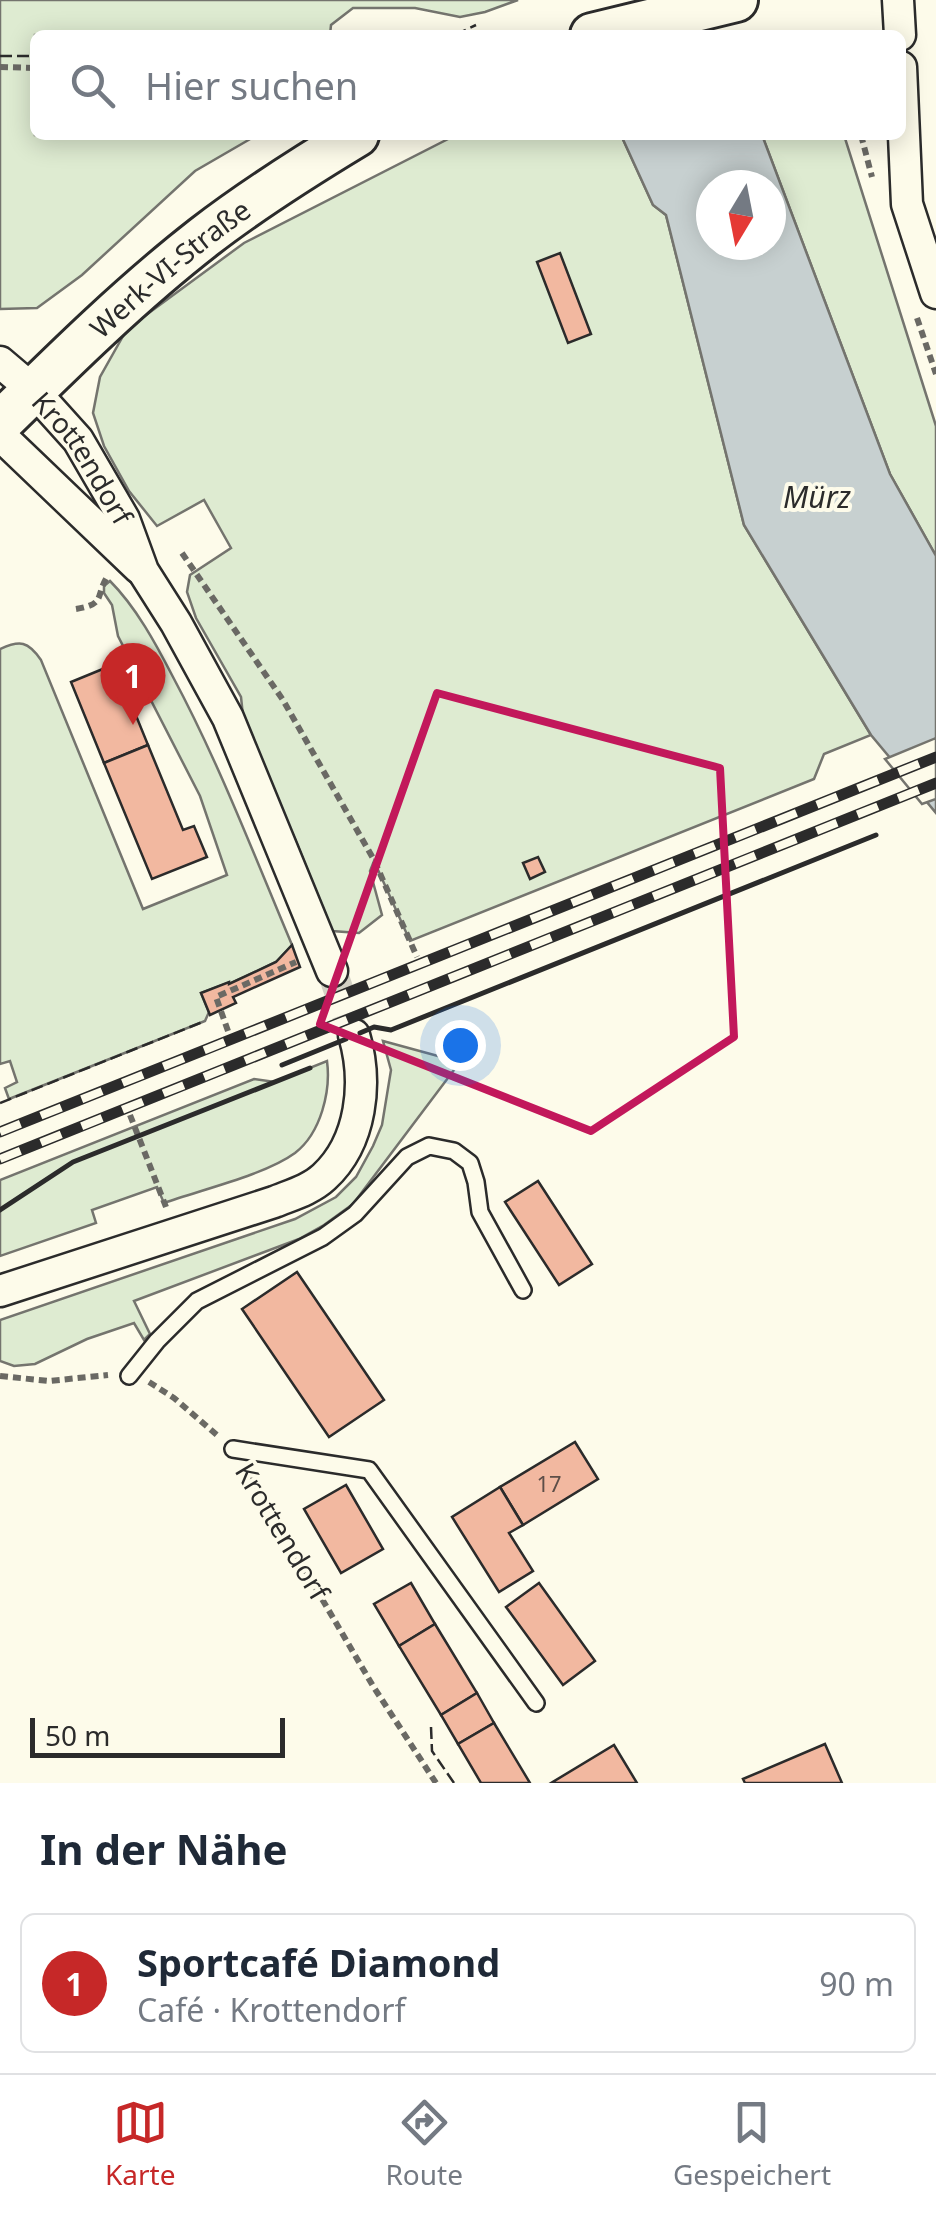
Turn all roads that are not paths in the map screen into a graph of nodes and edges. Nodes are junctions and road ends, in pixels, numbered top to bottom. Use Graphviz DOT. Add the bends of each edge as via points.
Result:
graph roads {
  1 [pos="736,0"];
  2 [pos="898,0"];
  3 [pos="613,30"];
  4 [pos="900,30"];
  5 [pos="349,140"];
  6 [pos="905,140"];
  7 [pos="936,293"];
  8 [pos="0,362"];
  9 [pos="33,390"];
  10 [pos="0,423"];
  11 [pos="0,435"];
  12 [pos="143,572"];
  13 [pos="332,971"];
  14 [pos="354,1036"];
  15 [pos="523,1290"];
  16 [pos="0,1291"];
  17 [pos="129,1376"];
  18 [pos="233,1448"];
  19 [pos="536,1703"];
  1 -- 3 [label="main road"];
  2 -- 4 [label="street"];
  5 -- 9 [label="main road, Werk-VI-Straße" via="200,240"];
  6 -- 7 [label="street" via="908,204"];
  8 -- 9 [label="street, Krottendorf"];
  9 -- 10 [label="main road, Werk-VI-Straße"];
  9 -- 12 [label="street, Krottendorf" via="78,440 124,519"];
  11 -- 12 [label="street, Krottendorf"];
  12 -- 13 [label="street, Krottendorf" via="228,718"];
  14 -- 16 [label="street" via="362,1078 357,1119 324,1177 274,1202"];
  15 -- 17 [label="lane" via="480,1212 470,1164 454,1151 429,1146 407,1157 355,1214 323,1237 197,1302"];
  18 -- 19 [label="lane" via="369,1470"];
}
